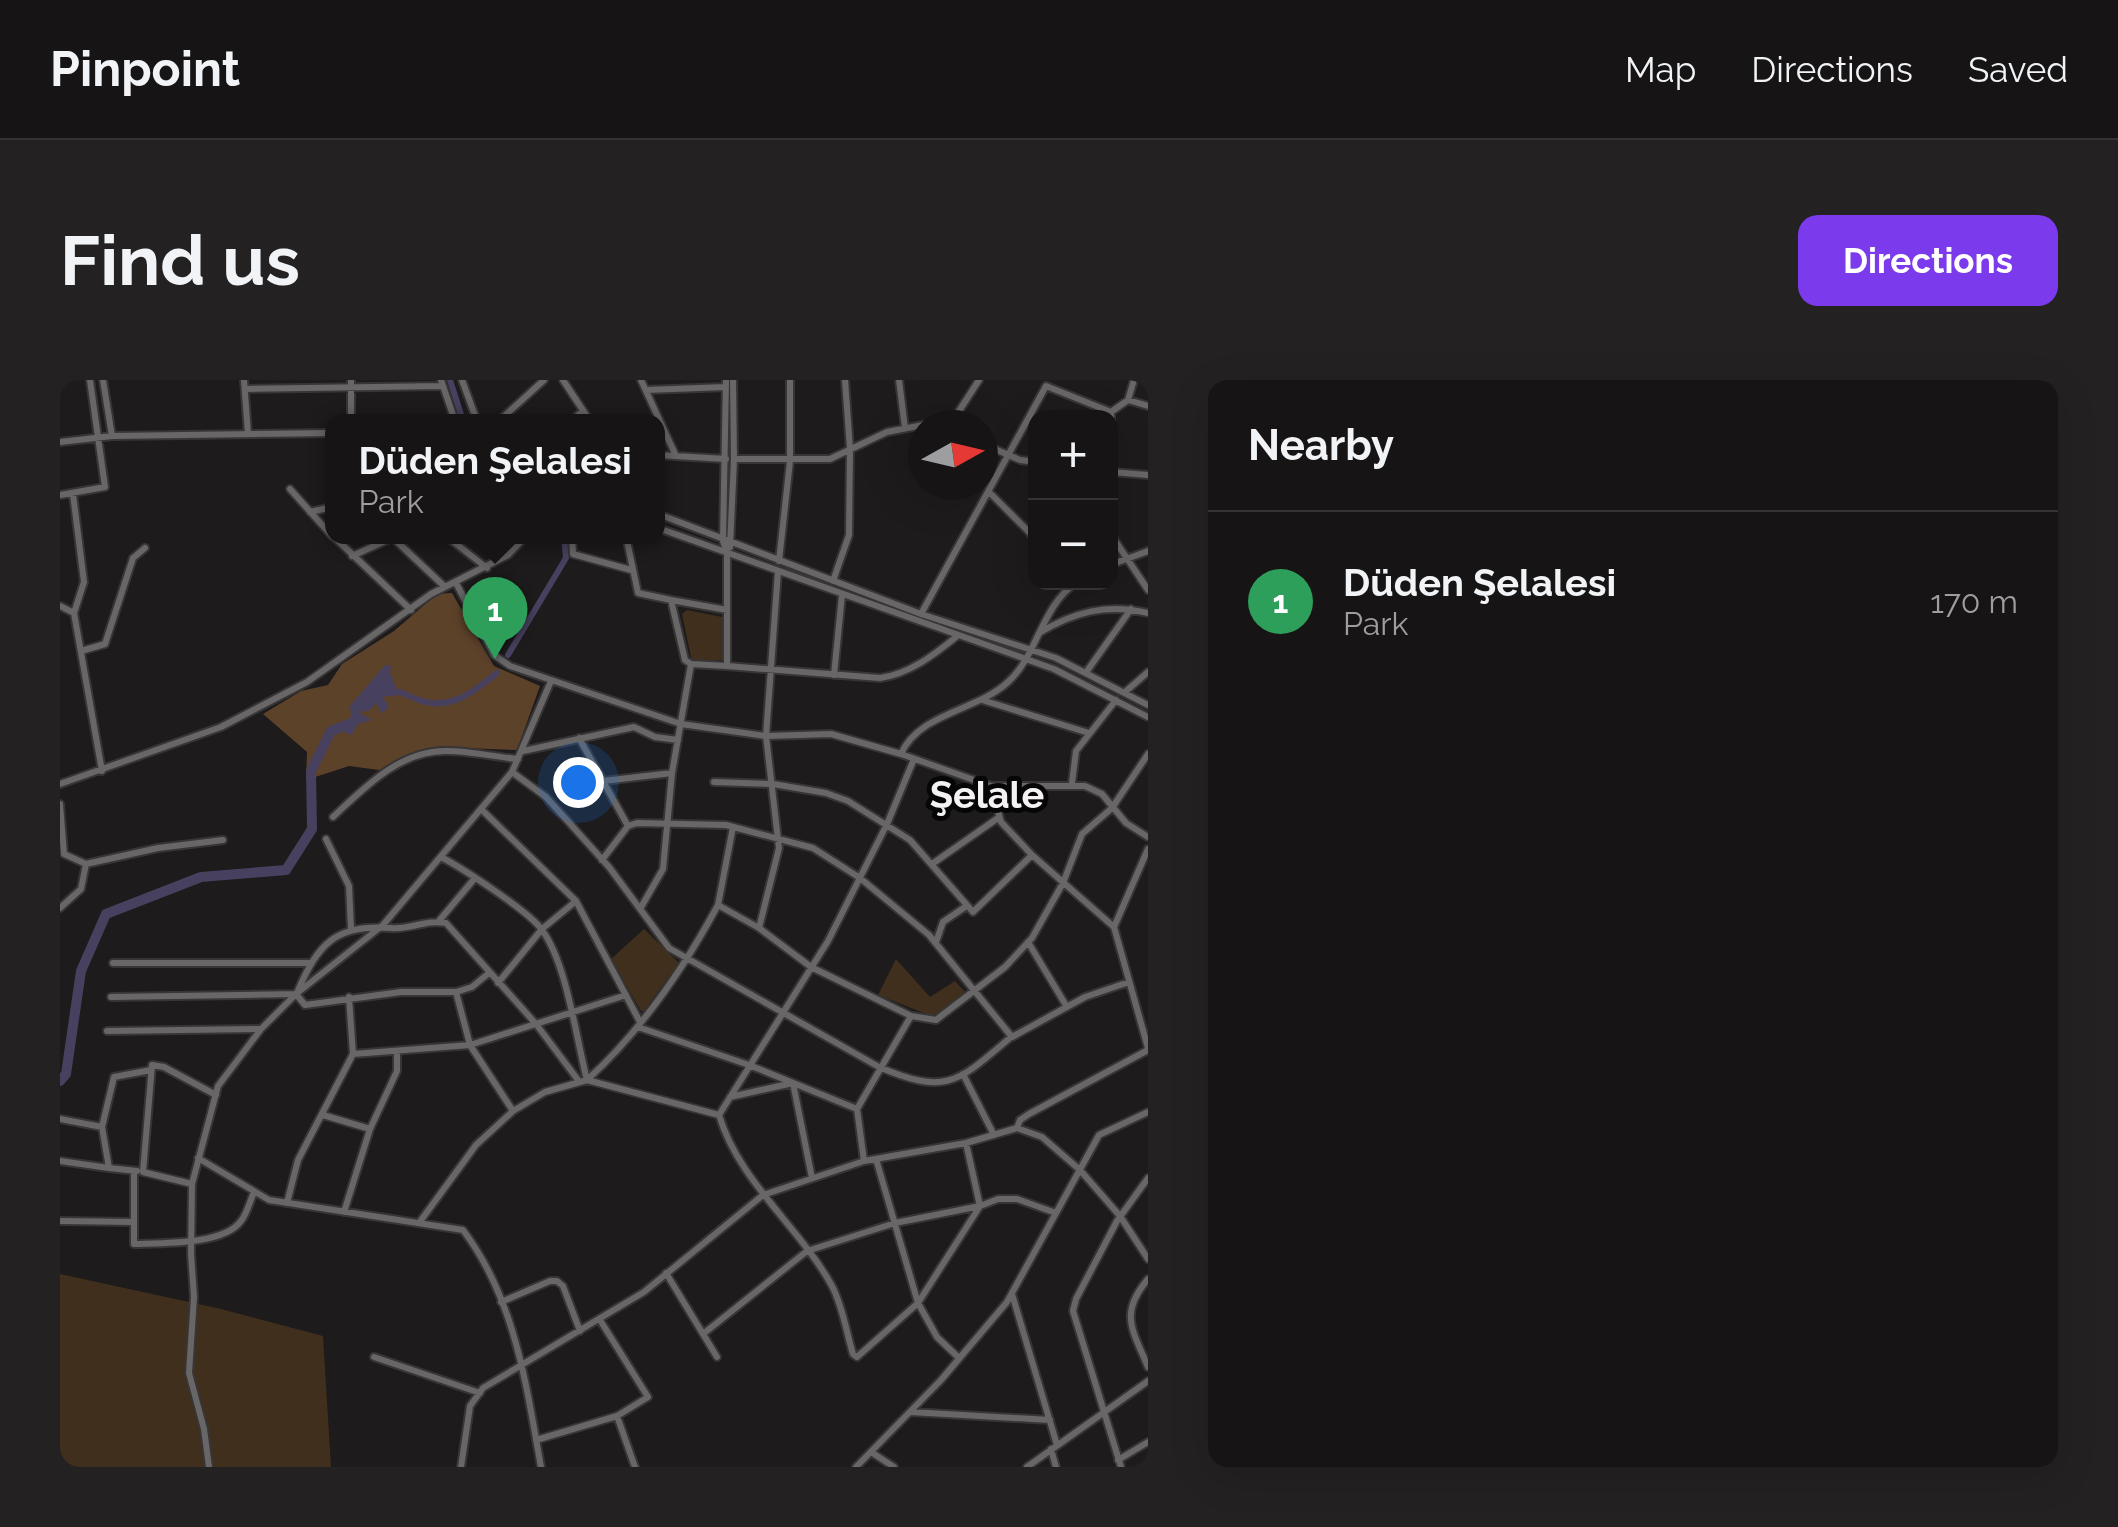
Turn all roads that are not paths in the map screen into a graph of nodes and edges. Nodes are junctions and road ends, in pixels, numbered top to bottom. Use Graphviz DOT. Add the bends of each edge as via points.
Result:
graph roads {
  1 [pos="90,380"];
  2 [pos="103,380"];
  3 [pos="462,380"];
  4 [pos="544,380"];
  5 [pos="576,380"];
  6 [pos="641,380"];
  7 [pos="733,380"];
  8 [pos="790,380"];
  9 [pos="845,380"];
  10 [pos="899,380"];
  11 [pos="979,380"];
  12 [pos="1134,380"];
  13 [pos="351,383"];
  14 [pos="442,383"];
  15 [pos="565,383"];
  16 [pos="1047,383"];
  17 [pos="726,384"];
  18 [pos="244,385"];
  19 [pos="646,390"];
  20 [pos="1128,400"];
  21 [pos="1148,407"];
  22 [pos="960,410"];
  23 [pos="1106,410"];
  24 [pos="1113,410"];
  25 [pos="583,411"];
  26 [pos="351,414"];
  27 [pos="452,414"];
  28 [pos="474,414"];
  29 [pos="508,414"];
  30 [pos="580,414"];
  31 [pos="585,414"];
  32 [pos="657,414"];
  33 [pos="905,428"];
  34 [pos="908,428"];
  35 [pos="665,432"];
  36 [pos="325,433"];
  37 [pos="248,434"];
  38 [pos="112,436"];
  39 [pos="98,437"];
  40 [pos="60,442"];
  41 [pos="850,449"];
  42 [pos="998,450"];
  43 [pos="665,455"];
  44 [pos="1010,455"];
  45 [pos="676,456"];
  46 [pos="730,459"];
  47 [pos="1028,460"];
  48 [pos="790,461"];
  49 [pos="1118,473"];
  50 [pos="998,476"];
  51 [pos="1148,476"];
  52 [pos="290,489"];
  53 [pos="72,494"];
  54 [pos="60,496"];
  55 [pos="985,500"];
  56 [pos="997,500"];
  57 [pos="325,509"];
  58 [pos="309,512"];
  59 [pos="665,517"];
  60 [pos="325,528"];
  61 [pos="1027,530"];
  62 [pos="665,531"];
  63 [pos="727,542"];
  64 [pos="341,544"];
  65 [pos="378,544"];
  66 [pos="400,544"];
  67 [pos="456,544"];
  68 [pos="519,544"];
  69 [pos="572,544"];
  70 [pos="627,544"];
  71 [pos="1118,544"];
  72 [pos="144,548"];
  73 [pos="1148,551"];
  74 [pos="727,553"];
  75 [pos="352,556"];
  76 [pos="1128,558"];
  77 [pos="779,561"];
  78 [pos="1118,562"];
  79 [pos="487,568"];
  80 [pos="631,570"];
  81 [pos="778,571"];
  82 [pos="833,581"];
  83 [pos="456,583"];
  84 [pos="446,587"];
  85 [pos="1065,590"];
  86 [pos="1148,590"];
  87 [pos="842,594"];
  88 [pos="671,600"];
  89 [pos="60,606"];
  90 [pos="1131,609"];
  91 [pos="411,610"];
  92 [pos="727,610"];
  93 [pos="1148,612"];
  94 [pos="74,613"];
  95 [pos="922,614"];
  96 [pos="1038,633"];
  97 [pos="957,636"];
  98 [pos="1029,649"];
  99 [pos="81,651"];
  100 [pos="1025,659"];
  101 [pos="691,664"];
  102 [pos="727,666"];
  103 [pos="772,671"];
  104 [pos="1087,671"];
  105 [pos="1148,672"];
  106 [pos="834,675"];
  107 [pos="551,681"];
  108 [pos="1125,692"];
  109 [pos="982,700"];
  110 [pos="1116,700"];
  111 [pos="1148,705"];
  112 [pos="1148,717"];
  113 [pos="681,724"];
  114 [pos="1089,734"];
  115 [pos="766,736"];
  116 [pos="579,738"];
  117 [pos="678,740"];
  118 [pos="901,754"];
  119 [pos="1148,754"];
  120 [pos="520,755"];
  121 [pos="914,759"];
  122 [pos="102,770"];
  123 [pos="512,772"];
  124 [pos="672,773"];
  125 [pos="603,781"];
  126 [pos="714,782"];
  127 [pos="60,784"];
  128 [pos="773,784"];
  129 [pos="1072,784"];
  130 [pos="991,786"];
  131 [pos="60,804"];
  132 [pos="1112,808"];
  133 [pos="481,809"];
  134 [pos="333,818"];
  135 [pos="998,818"];
  136 [pos="669,823"];
  137 [pos="628,826"];
  138 [pos="733,827"];
  139 [pos="886,827"];
  140 [pos="778,836"];
  141 [pos="1148,837"];
  142 [pos="326,839"];
  143 [pos="222,840"];
  144 [pos="1148,848"];
  145 [pos="1032,854"];
  146 [pos="440,857"];
  147 [pos="602,860"];
  148 [pos="86,864"];
  149 [pos="932,864"];
  150 [pos="475,878"];
  151 [pos="860,878"];
  152 [pos="1063,883"];
  153 [pos="576,900"];
  154 [pos="718,905"];
  155 [pos="965,907"];
  156 [pos="60,908"];
  157 [pos="640,909"];
  158 [pos="438,922"];
  159 [pos="383,925"];
  160 [pos="1114,927"];
  161 [pos="759,928"];
  162 [pos="352,929"];
  163 [pos="542,929"];
  164 [pos="936,942"];
  165 [pos="1028,942"];
  166 [pos="686,958"];
  167 [pos="113,963"];
  168 [pos="310,963"];
  169 [pos="811,967"];
  170 [pos="489,973"];
  171 [pos="498,982"];
  172 [pos="1130,982"];
  173 [pos="456,992"];
  174 [pos="975,992"];
  175 [pos="296,994"];
  176 [pos="626,995"];
  177 [pos="111,996"];
  178 [pos="349,997"];
  179 [pos="1067,1006"];
  180 [pos="782,1012"];
  181 [pos="572,1014"];
  182 [pos="911,1016"];
  183 [pos="536,1024"];
  184 [pos="639,1024"];
  185 [pos="261,1029"];
  186 [pos="107,1031"];
  187 [pos="1012,1037"];
  188 [pos="470,1046"];
  189 [pos="1148,1049"];
  190 [pos="398,1051"];
  191 [pos="353,1054"];
  192 [pos="749,1065"];
  193 [pos="880,1068"];
  194 [pos="152,1070"];
  195 [pos="963,1074"];
  196 [pos="583,1080"];
  197 [pos="794,1083"];
  198 [pos="216,1095"];
  199 [pos="730,1097"];
  200 [pos="857,1109"];
  201 [pos="513,1111"];
  202 [pos="1148,1112"];
  203 [pos="324,1115"];
  204 [pos="719,1115"];
  205 [pos="60,1119"];
  206 [pos="102,1127"];
  207 [pos="1018,1128"];
  208 [pos="370,1129"];
  209 [pos="994,1135"];
  210 [pos="966,1143"];
  211 [pos="198,1158"];
  212 [pos="876,1159"];
  213 [pos="60,1160"];
  214 [pos="864,1161"];
  215 [pos="110,1168"];
  216 [pos="1080,1170"];
  217 [pos="139,1172"];
  218 [pos="812,1178"];
  219 [pos="1148,1178"];
  220 [pos="192,1184"];
  221 [pos="254,1192"];
  222 [pos="763,1194"];
  223 [pos="286,1203"];
  224 [pos="980,1206"];
  225 [pos="344,1212"];
  226 [pos="1056,1213"];
  227 [pos="1120,1216"];
  228 [pos="60,1220"];
  229 [pos="134,1222"];
  230 [pos="419,1223"];
  231 [pos="895,1224"];
  232 [pos="191,1239"];
  233 [pos="807,1252"];
  234 [pos="1148,1260"];
  235 [pos="666,1273"];
  236 [pos="1148,1279"];
  237 [pos="1012,1292"];
  238 [pos="501,1302"];
  239 [pos="918,1303"];
  240 [pos="600,1320"];
  241 [pos="580,1331"];
  242 [pos="704,1334"];
  243 [pos="374,1357"];
  244 [pos="717,1357"];
  245 [pos="959,1358"];
  246 [pos="524,1362"];
  247 [pos="1148,1366"];
  248 [pos="1148,1381"];
  249 [pos="480,1393"];
  250 [pos="910,1412"];
  251 [pos="1103,1412"];
  252 [pos="617,1416"];
  253 [pos="1050,1420"];
  254 [pos="536,1440"];
  255 [pos="1148,1442"];
  256 [pos="1054,1447"];
  257 [pos="871,1452"];
  258 [pos="1120,1463"];
  259 [pos="209,1467"];
  260 [pos="461,1467"];
  261 [pos="541,1467"];
  262 [pos="635,1467"];
  263 [pos="856,1467"];
  264 [pos="894,1467"];
  265 [pos="1027,1467"];
  266 [pos="1056,1467"];
  1 -- 39 [label="street"];
  2 -- 38 [label="street"];
  3 -- 28 [label="street"];
  4 -- 29 [label="street"];
  5 -- 15 [label="street"];
  6 -- 19 [label="street"];
  7 -- 46 [label="street"];
  8 -- 48 [label="street"];
  9 -- 41 [label="street"];
  10 -- 33 [label="street"];
  11 -- 22 [label="street"];
  12 -- 20 [label="street"];
  13 -- 14 [label="street"];
  13 -- 18 [label="street"];
  13 -- 26 [label="street"];
  14 -- 27 [label="street"];
  15 -- 25 [label="street"];
  16 -- 23 [label="street"];
  16 -- 44 [label="street"];
  17 -- 19 [label="street"];
  17 -- 46 [label="street"];
  18 -- 37 [label="street"];
  19 -- 32 [label="street"];
  20 -- 21 [label="street"];
  20 -- 24 [label="street"];
  25 -- 30 [label="street"];
  25 -- 31 [label="street"];
  33 -- 34 [label="street"];
  33 -- 41 [label="street"];
  35 -- 45 [label="street"];
  36 -- 37 [label="street"];
  37 -- 38 [label="street"];
  38 -- 39 [label="street"];
  39 -- 40 [label="street"];
  39 -- 53 [label="street" via="104,487"];
  41 -- 48 [label="street"];
  41 -- 82 [label="street" via="849,535"];
  42 -- 44 [label="street"];
  43 -- 45 [label="street"];
  44 -- 47 [label="street"];
  44 -- 50 [label="street"];
  45 -- 46 [label="street"];
  46 -- 48 [label="street"];
  46 -- 63 [label="street"];
  48 -- 77 [label="street"];
  49 -- 51 [label="street"];
  52 -- 58 [label="street"];
  53 -- 54 [label="street"];
  53 -- 94 [label="street" via="84,582"];
  55 -- 95 [label="street"];
  56 -- 61 [label="street"];
  57 -- 58 [label="street"];
  58 -- 60 [label="street"];
  59 -- 63 [label="street"];
  62 -- 74 [label="street"];
  63 -- 74 [label="street"];
  63 -- 77 [label="street"];
  64 -- 75 [label="street"];
  65 -- 75 [label="street"];
  66 -- 84 [label="street"];
  67 -- 79 [label="street"];
  68 -- 79 [label="street"];
  69 -- 80 [label="street" via="573,554"];
  70 -- 80 [label="street"];
  71 -- 76 [label="street"];
  72 -- 99 [label="street" via="134,558 105,644"];
  73 -- 76 [label="street"];
  74 -- 81 [label="street"];
  74 -- 92 [label="street"];
  75 -- 91 [label="street"];
  76 -- 78 [label="street"];
  76 -- 86 [label="street"];
  77 -- 82 [label="street"];
  79 -- 83 [label="street"];
  80 -- 88 [label="street" via="638,593"];
  81 -- 87 [label="street"];
  81 -- 103 [label="street"];
  82 -- 95 [label="street"];
  83 -- 84 [label="street"];
  83 -- 107 [label="street" via="494,655"];
  84 -- 91 [label="street"];
  85 -- 96 [label="street"];
  87 -- 97 [label="street"];
  87 -- 106 [label="street"];
  88 -- 92 [label="street"];
  88 -- 101 [label="street"];
  89 -- 94 [label="street"];
  90 -- 93 [label="street"];
  90 -- 96 [label="street" via="1069,616"];
  90 -- 104 [label="street"];
  91 -- 122 [label="street" via="307,682 237,719"];
  92 -- 102 [label="street"];
  94 -- 99 [label="street"];
  95 -- 98 [label="street"];
  96 -- 98 [label="street"];
  97 -- 100 [label="street"];
  97 -- 106 [label="street" via="894,676"];
  98 -- 100 [label="street"];
  98 -- 104 [label="street"];
  99 -- 122 [label="street"];
  100 -- 109 [label="street" via="1005,686"];
  100 -- 110 [label="street"];
  101 -- 102 [label="street"];
  101 -- 113 [label="street"];
  102 -- 103 [label="street"];
  103 -- 106 [label="street"];
  103 -- 115 [label="street"];
  104 -- 108 [label="street"];
  105 -- 108 [label="street"];
  107 -- 113 [label="street"];
  107 -- 120 [label="street"];
  108 -- 111 [label="street"];
  109 -- 114 [label="street"];
  109 -- 118 [label="street" via="920,730"];
  110 -- 112 [label="street"];
  110 -- 114 [label="street"];
  113 -- 115 [label="street"];
  113 -- 117 [label="street"];
  114 -- 129 [label="street" via="1076,751"];
  115 -- 118 [label="street" via="831,734"];
  115 -- 128 [label="street"];
  116 -- 117 [label="street" via="634,728"];
  116 -- 120 [label="street"];
  116 -- 125 [label="street"];
  117 -- 124 [label="street"];
  118 -- 121 [label="street"];
  119 -- 132 [label="street"];
  120 -- 123 [label="street"];
  120 -- 134 [label="street" via="444,751 416,757 379,774"];
  121 -- 130 [label="street"];
  121 -- 139 [label="street"];
  122 -- 127 [label="street"];
  123 -- 133 [label="street"];
  123 -- 147 [label="street" via="546,797"];
  124 -- 125 [label="street"];
  124 -- 136 [label="street"];
  125 -- 137 [label="street"];
  126 -- 128 [label="street"];
  128 -- 139 [label="street" via="848,801"];
  128 -- 140 [label="street"];
  129 -- 130 [label="street"];
  129 -- 132 [label="street" via="1095,790"];
  130 -- 135 [label="street"];
  131 -- 148 [label="street" via="64,854"];
  132 -- 141 [label="street"];
  132 -- 152 [label="street" via="1082,834"];
  133 -- 146 [label="street"];
  133 -- 153 [label="street"];
  135 -- 145 [label="street"];
  135 -- 149 [label="street"];
  136 -- 137 [label="street"];
  136 -- 138 [label="street"];
  136 -- 157 [label="street" via="660,878"];
  137 -- 147 [label="street"];
  138 -- 140 [label="street"];
  138 -- 154 [label="street"];
  139 -- 149 [label="street"];
  139 -- 151 [label="street"];
  140 -- 151 [label="street" via="813,848"];
  140 -- 161 [label="street"];
  142 -- 162 [label="street" via="349,886"];
  143 -- 148 [label="street"];
  144 -- 160 [label="street"];
  145 -- 152 [label="street"];
  145 -- 155 [label="street" via="981,908"];
  146 -- 150 [label="street"];
  146 -- 159 [label="street"];
  147 -- 157 [label="street"];
  148 -- 156 [label="street" via="81,889"];
  149 -- 155 [label="street"];
  150 -- 158 [label="street"];
  150 -- 163 [label="street"];
  151 -- 164 [label="street"];
  151 -- 169 [label="street"];
  152 -- 160 [label="street"];
  152 -- 165 [label="street"];
  153 -- 163 [label="street"];
  153 -- 176 [label="street"];
  154 -- 161 [label="street"];
  154 -- 166 [label="street"];
  155 -- 164 [label="street" via="943,922"];
  157 -- 166 [label="street" via="668,948"];
  158 -- 159 [label="street"];
  158 -- 170 [label="street" via="454,929"];
  159 -- 162 [label="street"];
  159 -- 175 [label="street"];
  160 -- 172 [label="street"];
  161 -- 169 [label="street"];
  162 -- 168 [label="street" via="325,943"];
  163 -- 171 [label="street"];
  163 -- 181 [label="street"];
  164 -- 174 [label="street"];
  165 -- 174 [label="street"];
  165 -- 179 [label="street"];
  166 -- 180 [label="street"];
  166 -- 184 [label="street"];
  167 -- 168 [label="street"];
  168 -- 175 [label="street"];
  169 -- 180 [label="street"];
  169 -- 182 [label="street"];
  170 -- 171 [label="street"];
  170 -- 173 [label="street"];
  171 -- 183 [label="street"];
  172 -- 179 [label="street"];
  172 -- 189 [label="street"];
  173 -- 178 [label="street"];
  173 -- 188 [label="street"];
  174 -- 182 [label="street" via="936,1020"];
  174 -- 187 [label="street"];
  175 -- 177 [label="street"];
  175 -- 178 [label="street" via="305,1005"];
  175 -- 185 [label="street"];
  176 -- 181 [label="street"];
  176 -- 184 [label="street"];
  178 -- 191 [label="street"];
  179 -- 187 [label="street"];
  180 -- 192 [label="street"];
  180 -- 193 [label="street"];
  181 -- 183 [label="street"];
  181 -- 196 [label="street"];
  182 -- 193 [label="street"];
  183 -- 188 [label="street"];
  183 -- 196 [label="street"];
  184 -- 192 [label="street"];
  184 -- 196 [label="street"];
  185 -- 186 [label="street"];
  185 -- 198 [label="street"];
  187 -- 195 [label="street"];
  188 -- 190 [label="street"];
  188 -- 201 [label="street"];
  189 -- 207 [label="street" via="1028,1114"];
  190 -- 191 [label="street"];
  190 -- 208 [label="street"];
  191 -- 203 [label="street"];
  192 -- 197 [label="street"];
  192 -- 199 [label="street"];
  193 -- 195 [label="street" via="930,1084"];
  193 -- 200 [label="street"];
  194 -- 198 [label="street" via="152,1064 164,1067"];
  194 -- 206 [label="street" via="114,1077"];
  194 -- 217 [label="street"];
  195 -- 209 [label="street"];
  196 -- 201 [label="street"];
  196 -- 204 [label="street"];
  197 -- 199 [label="street"];
  197 -- 200 [label="street"];
  197 -- 218 [label="street"];
  198 -- 211 [label="street"];
  199 -- 204 [label="street"];
  200 -- 214 [label="street"];
  201 -- 230 [label="street" via="476,1145"];
  202 -- 216 [label="street" via="1099,1135"];
  203 -- 208 [label="street"];
  203 -- 223 [label="street" via="298,1160"];
  204 -- 222 [label="street"];
  205 -- 206 [label="street"];
  206 -- 215 [label="street"];
  207 -- 209 [label="street"];
  207 -- 216 [label="street" via="1042,1137"];
  208 -- 225 [label="street"];
  209 -- 210 [label="street"];
  210 -- 212 [label="street"];
  210 -- 224 [label="street"];
  211 -- 220 [label="street"];
  211 -- 221 [label="street"];
  212 -- 214 [label="street"];
  212 -- 231 [label="street"];
  213 -- 215 [label="street"];
  214 -- 218 [label="street"];
  215 -- 217 [label="street"];
  216 -- 226 [label="street"];
  216 -- 227 [label="street"];
  217 -- 220 [label="street"];
  217 -- 229 [label="street"];
  218 -- 222 [label="street"];
  219 -- 227 [label="street"];
  220 -- 232 [label="street"];
  221 -- 223 [label="street"];
  221 -- 232 [label="street" via="241,1222 225,1235"];
  222 -- 233 [label="street"];
  222 -- 235 [label="street"];
  223 -- 225 [label="street"];
  224 -- 226 [label="street" via="1017,1199"];
  224 -- 231 [label="street"];
  224 -- 239 [label="street"];
  225 -- 230 [label="street"];
  226 -- 237 [label="street"];
  227 -- 234 [label="street"];
  227 -- 251 [label="street" via="1073,1311"];
  228 -- 229 [label="street"];
  229 -- 232 [label="street" via="134,1244"];
  230 -- 238 [label="street" via="463,1230 486,1260"];
  231 -- 233 [label="street"];
  231 -- 239 [label="street"];
  232 -- 259 [label="street" via="189,1373"];
  233 -- 239 [label="street" via="841,1304 857,1356"];
  233 -- 242 [label="street"];
  235 -- 240 [label="street"];
  235 -- 242 [label="street"];
  236 -- 247 [label="street" via="1130,1308"];
  237 -- 245 [label="street"];
  237 -- 253 [label="street"];
  238 -- 241 [label="street" via="557,1281"];
  238 -- 246 [label="street"];
  239 -- 245 [label="street" via="937,1337"];
  240 -- 241 [label="street"];
  240 -- 252 [label="street" via="648,1397"];
  241 -- 246 [label="street"];
  242 -- 244 [label="street"];
  243 -- 249 [label="street"];
  245 -- 250 [label="street"];
  246 -- 249 [label="street"];
  246 -- 254 [label="street"];
  248 -- 251 [label="street"];
  249 -- 260 [label="street" via="470,1406"];
  250 -- 253 [label="street"];
  250 -- 257 [label="street"];
  251 -- 256 [label="street"];
  251 -- 258 [label="street"];
  252 -- 254 [label="street"];
  252 -- 262 [label="street"];
  253 -- 256 [label="street"];
  254 -- 261 [label="street"];
  255 -- 258 [label="street"];
  256 -- 265 [label="street"];
  256 -- 266 [label="street"];
  257 -- 263 [label="street"];
  257 -- 264 [label="street"];
}
